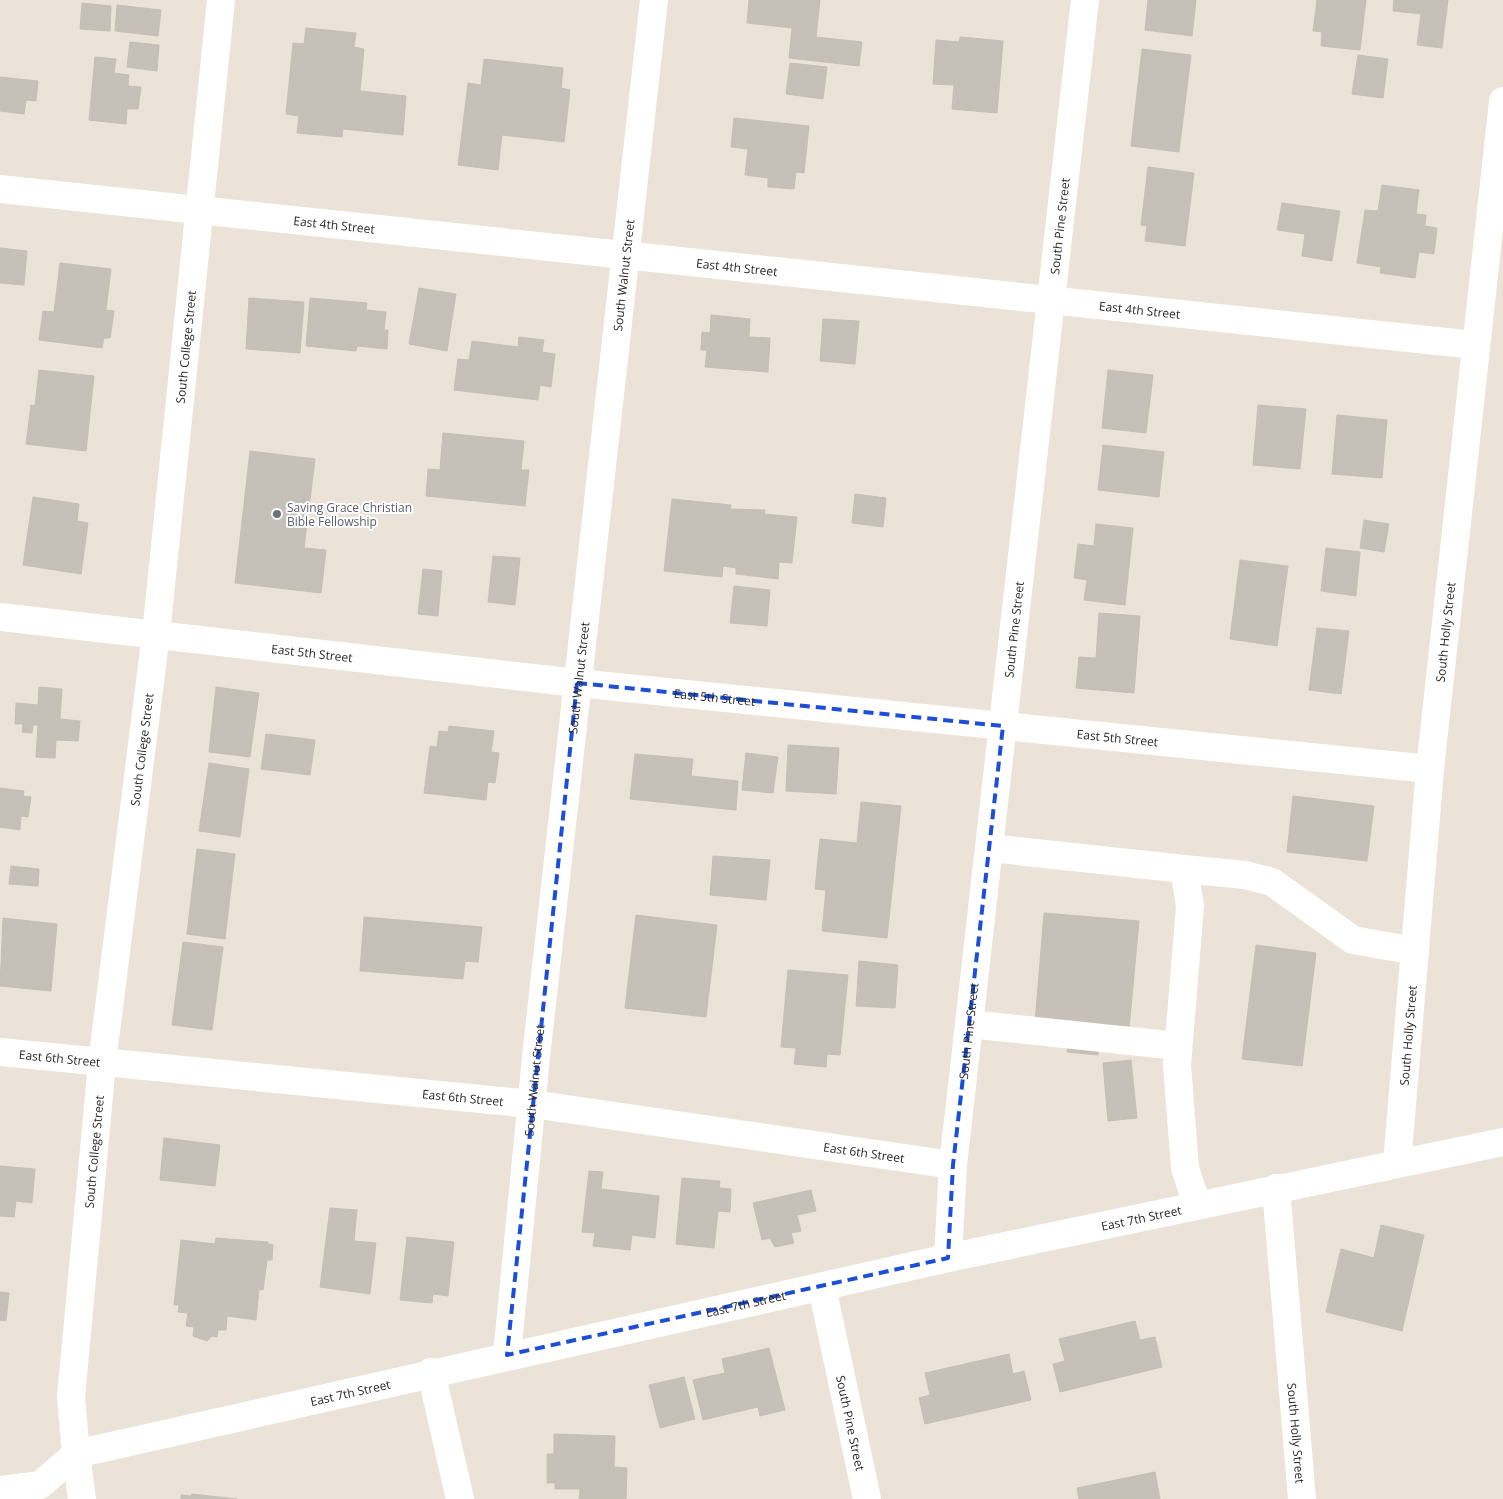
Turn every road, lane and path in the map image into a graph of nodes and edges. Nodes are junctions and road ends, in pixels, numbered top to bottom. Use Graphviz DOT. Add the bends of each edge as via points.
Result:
graph roads {
  1 [pos="221,0"];
  2 [pos="654,0"];
  3 [pos="1085,0"];
  4 [pos="1503,101"];
  5 [pos="0,189"];
  6 [pos="198,211"];
  7 [pos="625,254"];
  8 [pos="1052,299"];
  9 [pos="1475,345"];
  10 [pos="0,617"];
  11 [pos="156,634"];
  12 [pos="577,683"];
  13 [pos="1003,726"];
  14 [pos="1430,769"];
  15 [pos="990,848"];
  16 [pos="1184,869"];
  17 [pos="1415,951"];
  18 [pos="969,1024"];
  19 [pos="1178,1046"];
  20 [pos="0,1052"];
  21 [pos="102,1063"];
  22 [pos="532,1104"];
  23 [pos="1503,1142"];
  24 [pos="1397,1164"];
  25 [pos="953,1165"];
  26 [pos="1276,1188"];
  27 [pos="1196,1205"];
  28 [pos="948,1258"];
  29 [pos="822,1287"];
  30 [pos="508,1356"];
  31 [pos="431,1372"];
  32 [pos="76,1454"];
  33 [pos="0,1490"];
  34 [pos="82,1499"];
  35 [pos="460,1499"];
  36 [pos="867,1499"];
  37 [pos="1302,1499"];
  1 -- 6 [label="street, South College Street"];
  2 -- 7 [label="street, South Walnut Street"];
  3 -- 8 [label="street, South Pine Street"];
  4 -- 9 [label="street, South Holly Street"];
  5 -- 6 [label="street, East 4th Street"];
  6 -- 7 [label="street, East 4th Street"];
  6 -- 11 [label="street, South College Street"];
  7 -- 8 [label="street, East 4th Street"];
  7 -- 12 [label="street, South Walnut Street"];
  8 -- 9 [label="street, East 4th Street"];
  8 -- 13 [label="street, South Pine Street"];
  9 -- 14 [label="street, South Holly Street"];
  10 -- 11 [label="street, East 5th Street"];
  11 -- 12 [label="street, East 5th Street"];
  11 -- 21 [label="street, South College Street"];
  12 -- 13 [label="street, East 5th Street"];
  12 -- 22 [label="street, South Walnut Street"];
  13 -- 14 [label="street, East 5th Street"];
  13 -- 15 [label="street, South Pine Street"];
  14 -- 17 [label="street, South Holly Street"];
  15 -- 16 [label="street"];
  15 -- 18 [label="street, South Pine Street"];
  16 -- 17 [label="street" via="1245,875 1272,882 1353,940"];
  16 -- 19 [label="street" via="1190,906"];
  17 -- 24 [label="street, South Holly Street"];
  18 -- 19 [label="street"];
  18 -- 25 [label="street, South Pine Street"];
  19 -- 27 [label="street" via="1185,1168"];
  20 -- 21 [label="street, East 6th Street"];
  21 -- 22 [label="street, East 6th Street"];
  21 -- 32 [label="street, South College Street" via="71,1397"];
  22 -- 25 [label="street, East 6th Street"];
  22 -- 30 [label="street, South Walnut Street"];
  23 -- 24 [label="street, East 7th Street"];
  24 -- 26 [label="street, East 7th Street"];
  25 -- 28 [label="street, South Pine Street"];
  26 -- 27 [label="street, East 7th Street"];
  26 -- 37 [label="street, South Holly Street"];
  27 -- 28 [label="street, East 7th Street"];
  28 -- 29 [label="street, East 7th Street"];
  29 -- 30 [label="street, East 7th Street"];
  29 -- 36 [label="street, South Pine Street"];
  30 -- 31 [label="street, East 7th Street"];
  31 -- 32 [label="street, East 7th Street"];
  31 -- 35 [label="street"];
  32 -- 33 [label="street, East 7th Street" via="40,1486"];
  32 -- 34 [label="street, South College Street"];
}
